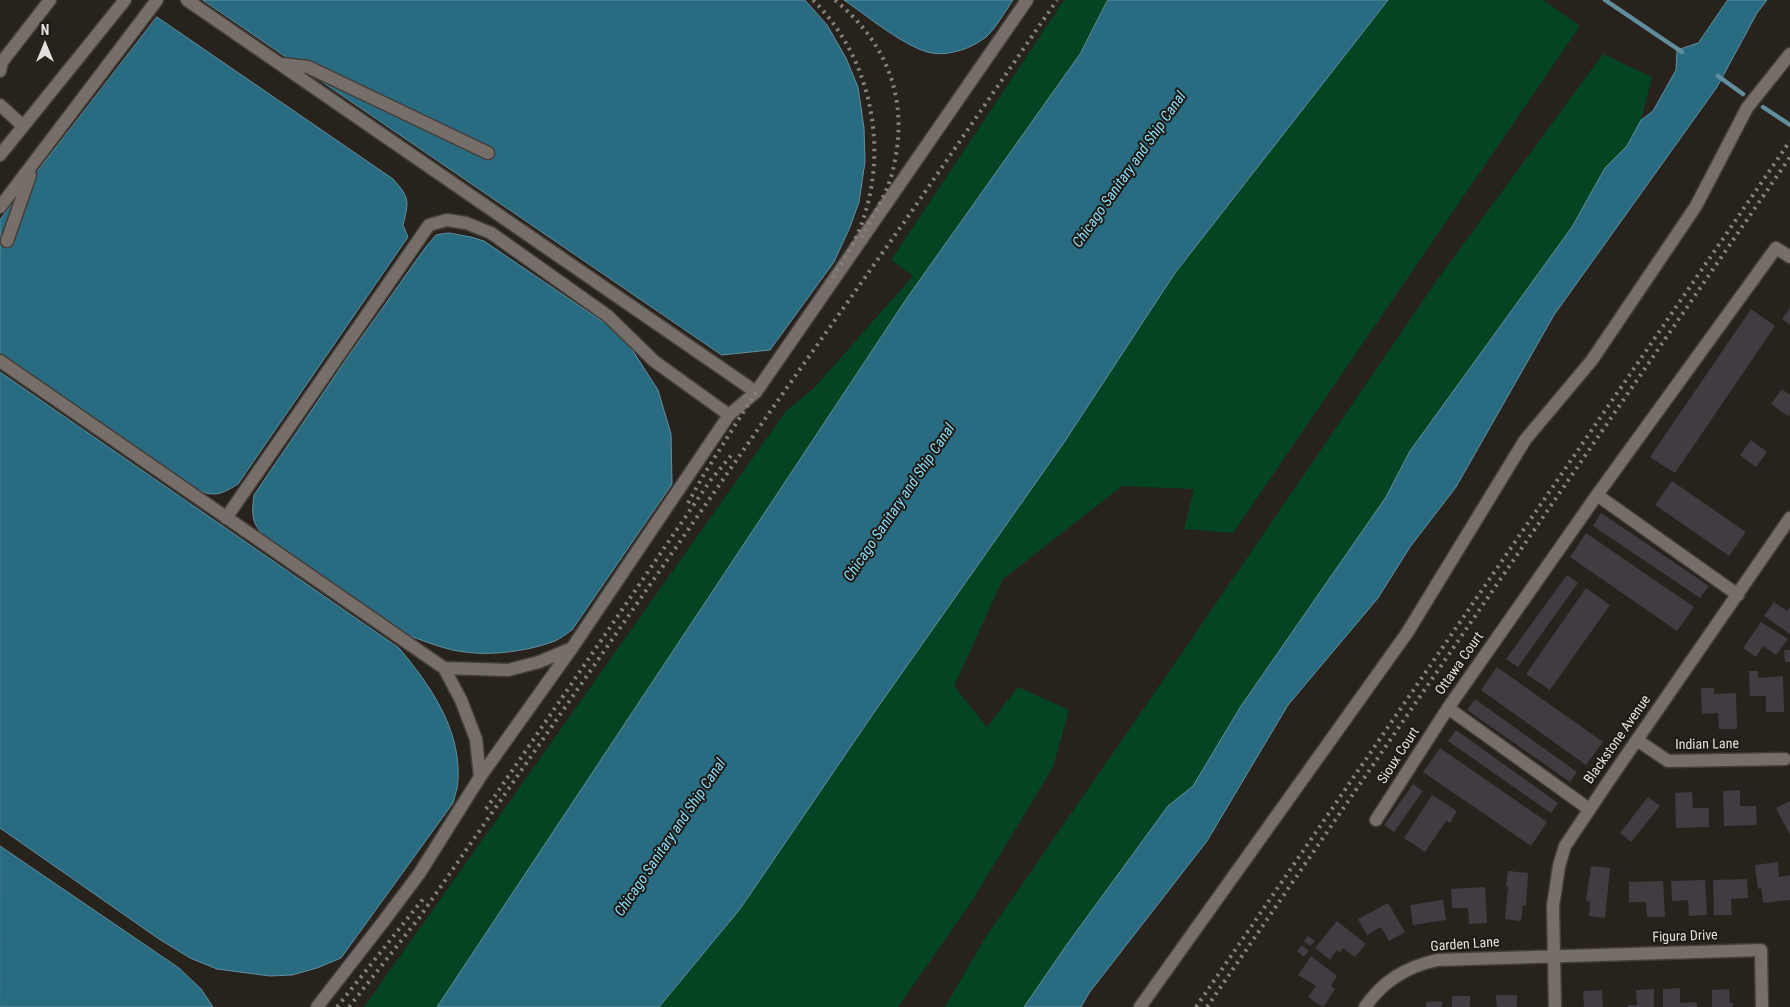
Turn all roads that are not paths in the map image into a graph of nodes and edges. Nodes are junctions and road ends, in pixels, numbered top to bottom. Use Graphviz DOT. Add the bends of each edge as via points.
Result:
graph roads {
  1 [pos="50,0"];
  2 [pos="125,0"];
  3 [pos="157,0"];
  4 [pos="187,0"];
  5 [pos="1026,0"];
  6 [pos="1790,54"];
  7 [pos="280,64"];
  8 [pos="0,71"];
  9 [pos="0,106"];
  10 [pos="23,126"];
  11 [pos="488,153"];
  12 [pos="0,155"];
  13 [pos="33,165"];
  14 [pos="0,207"];
  15 [pos="7,241"];
  16 [pos="1790,258"];
  17 [pos="0,361"];
  18 [pos="756,392"];
  19 [pos="730,415"];
  20 [pos="1597,495"];
  21 [pos="226,518"];
  22 [pos="1790,518"];
  23 [pos="1738,595"];
  24 [pos="572,648"];
  25 [pos="444,668"];
  26 [pos="1448,708"];
  27 [pos="1637,740"];
  28 [pos="1785,759"];
  29 [pos="480,777"];
  30 [pos="1589,809"];
  31 [pos="1376,820"];
  32 [pos="1553,956"];
  33 [pos="316,1007"];
  34 [pos="1140,1007"];
  35 [pos="1365,1007"];
  36 [pos="1555,1007"];
  37 [pos="1762,1007"];
  1 -- 8 [label="street" via="2,62"];
  2 -- 10 [label="street"];
  3 -- 13 [label="street"];
  4 -- 7 [label="street"];
  5 -- 18 [label="street"];
  6 -- 34 [label="street" via="1747,108 1696,206 1592,360 1525,440 1407,633"];
  7 -- 11 [label="street" via="308,67"];
  7 -- 18 [label="street"];
  9 -- 10 [label="street"];
  10 -- 12 [label="street"];
  13 -- 14 [label="street"];
  13 -- 15 [label="street"];
  16 -- 20 [label="street, Ottawa Court" via="1776,248"];
  17 -- 21 [label="street"];
  18 -- 19 [label="street"];
  19 -- 21 [label="street" via="654,361 608,316 490,233 466,223 447,220 429,225"];
  19 -- 24 [label="street"];
  20 -- 23 [label="street"];
  20 -- 26 [label="street, Ottawa Court"];
  21 -- 25 [label="street"];
  22 -- 23 [label="street, Blackstone Avenue"];
  23 -- 27 [label="street, Blackstone Avenue"];
  24 -- 25 [label="street" via="539,662 508,670"];
  24 -- 29 [label="street"];
  25 -- 29 [label="street" via="476,739"];
  26 -- 30 [label="street, Ottawa Court"];
  26 -- 31 [label="street, Sioux Court"];
  27 -- 28 [label="street, Indian Lane" via="1668,761"];
  27 -- 30 [label="street, Blackstone Avenue"];
  29 -- 33 [label="street" via="419,874"];
  30 -- 32 [label="street, Blackstone Avenue" via="1565,846 1558,866 1553,906"];
  32 -- 35 [label="street, Garden Lane" via="1424,963 1394,977"];
  32 -- 36 [label="street, Blackstone Avenue"];
  32 -- 37 [label="street, Figura Drive" via="1761,950"];
}
